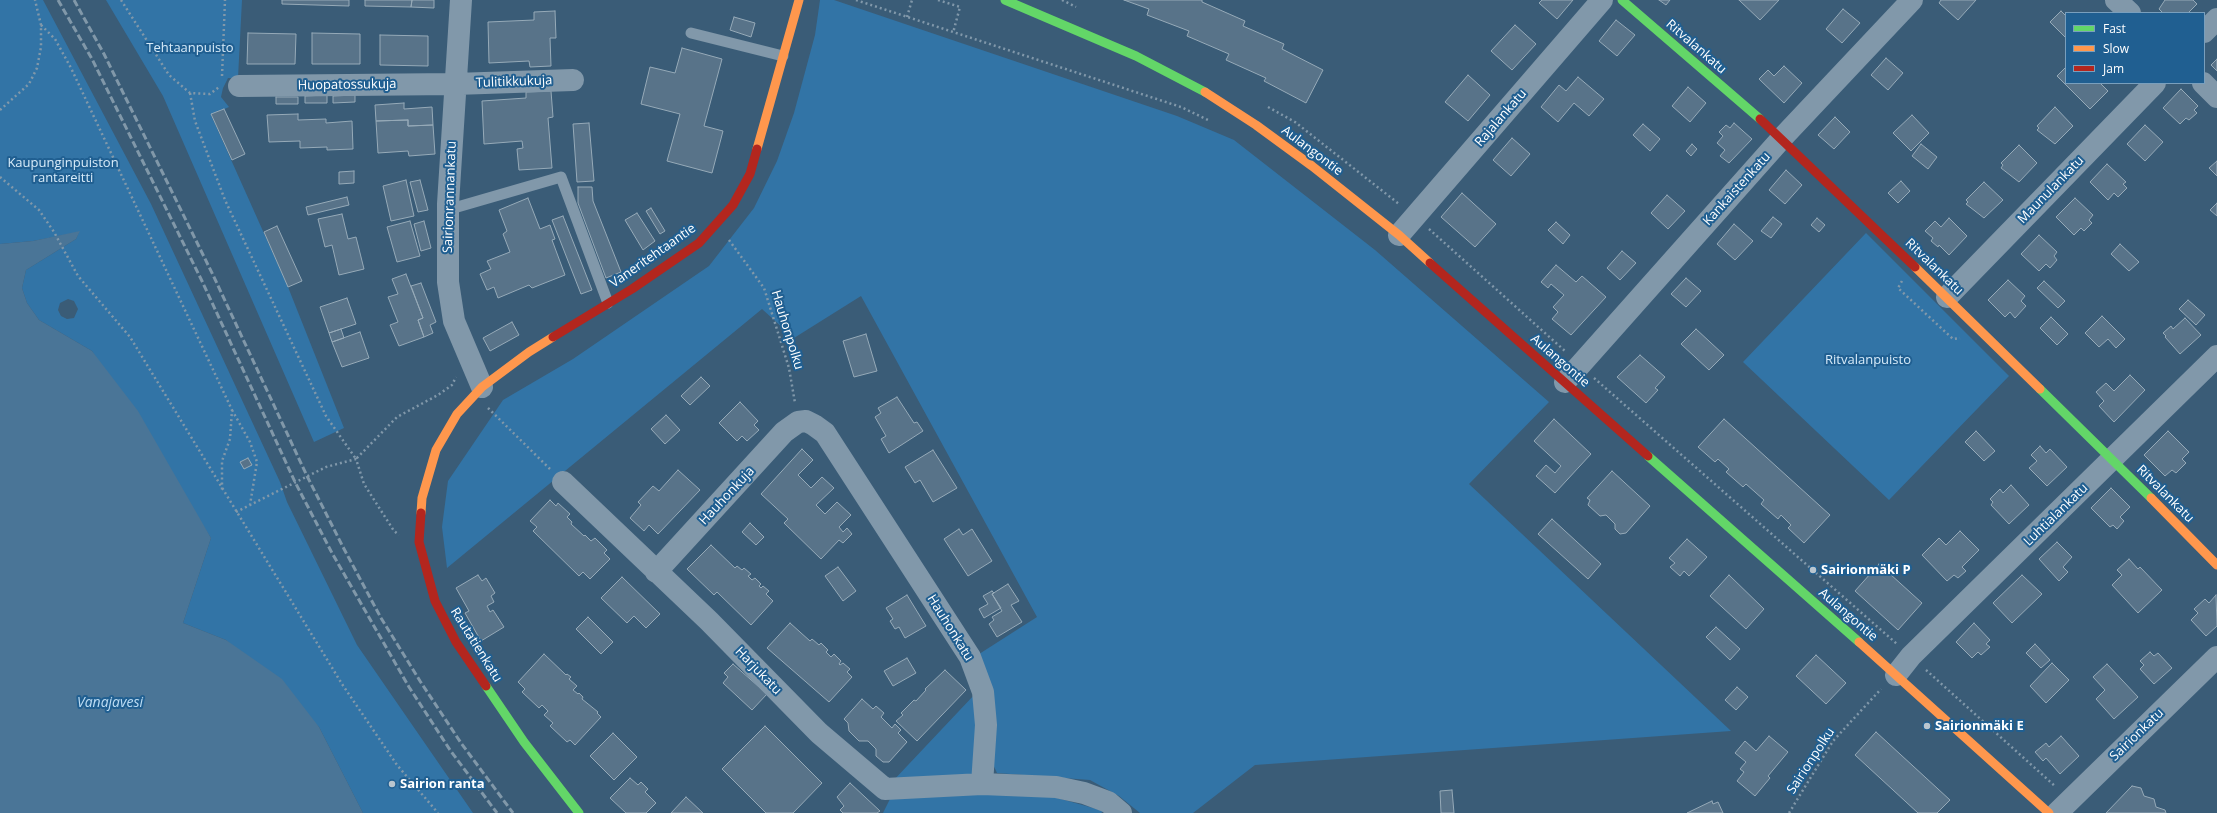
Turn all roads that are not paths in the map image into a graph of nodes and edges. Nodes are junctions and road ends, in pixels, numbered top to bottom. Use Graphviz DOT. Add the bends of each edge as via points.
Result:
graph roads {
  1 [pos="461,0"];
  2 [pos="799,0"];
  3 [pos="1005,0"];
  4 [pos="1602,0"];
  5 [pos="1622,0"];
  6 [pos="1912,0"];
  7 [pos="2116,0"];
  8 [pos="2129,12"];
  9 [pos="2217,19"];
  10 [pos="2205,31"];
  11 [pos="691,33"];
  12 [pos="783,56"];
  13 [pos="573,80"];
  14 [pos="227,83"];
  15 [pos="455,84"];
  16 [pos="2154,84"];
  17 [pos="2204,84"];
  18 [pos="2217,97"];
  19 [pos="1782,138"];
  20 [pos="447,210"];
  21 [pos="1399,235"];
  22 [pos="1947,297"];
  23 [pos="608,303"];
  24 [pos="2217,356"];
  25 [pos="1565,382"];
  26 [pos="484,396"];
  27 [pos="798,422"];
  28 [pos="2113,460"];
  29 [pos="563,482"];
  30 [pos="2217,565"];
  31 [pos="656,572"];
  32 [pos="2217,657"];
  33 [pos="1890,680"];
  34 [pos="982,784"];
  35 [pos="579,813"];
  36 [pos="1121,813"];
  37 [pos="2049,813"];
  38 [pos="2057,813"];
  1 -- 15 [label="street, Sairionrannankatu"];
  2 -- 12 [label="street, Vaneritehtaantie"];
  3 -- 21 [label="street, Aulangontie" via="1130,53 1204,92 1312,166"];
  4 -- 21 [label="street, Rajalankatu"];
  5 -- 19 [label="street, Ritvalankatu"];
  6 -- 19 [label="street, Kankaistenkatu"];
  7 -- 8 [label="street"];
  9 -- 10 [label="street"];
  11 -- 12 [label="lane"];
  12 -- 23 [label="street, Vaneritehtaantie" via="750,174 733,205 699,243"];
  13 -- 15 [label="street, Tulitikkukuja"];
  14 -- 15 [label="street, Huopatossukuja"];
  15 -- 20 [label="street, Sairionrannankatu"];
  16 -- 22 [label="street, Maunulankatu"];
  17 -- 18 [label="street"];
  19 -- 22 [label="street, Ritvalankatu"];
  19 -- 25 [label="street, Kankaistenkatu"];
  20 -- 23 [label="lane" via="561,177"];
  20 -- 26 [label="street, Sairionrannankatu" via="448,282 454,322"];
  21 -- 25 [label="street, Aulangontie"];
  22 -- 28 [label="street, Ritvalankatu"];
  23 -- 26 [label="street, Vaneritehtaantie" via="529,352"];
  24 -- 28 [label="street, Luhtialankatu"];
  25 -- 33 [label="street, Aulangontie"];
  26 -- 35 [label="street, Rautatienkatu" via="456,414 436,450 422,498 419,542 434,601 456,642 524,742"];
  27 -- 31 [label="street, Hauhonkuja" via="784,432"];
  27 -- 34 [label="street, Hauhonkatu" via="806,421 826,433 970,657 983,692 986,725"];
  28 -- 30 [label="street, Ritvalankatu"];
  28 -- 33 [label="street, Luhtialankatu" via="1911,656"];
  29 -- 31 [label="street, Harjukatu"];
  31 -- 34 [label="street, Harjukatu" via="819,733 885,789"];
  32 -- 38 [label="street, Sairionkatu"];
  33 -- 37 [label="street, Aulangontie"];
  34 -- 36 [label="street" via="1063,789 1108,802"];
}
